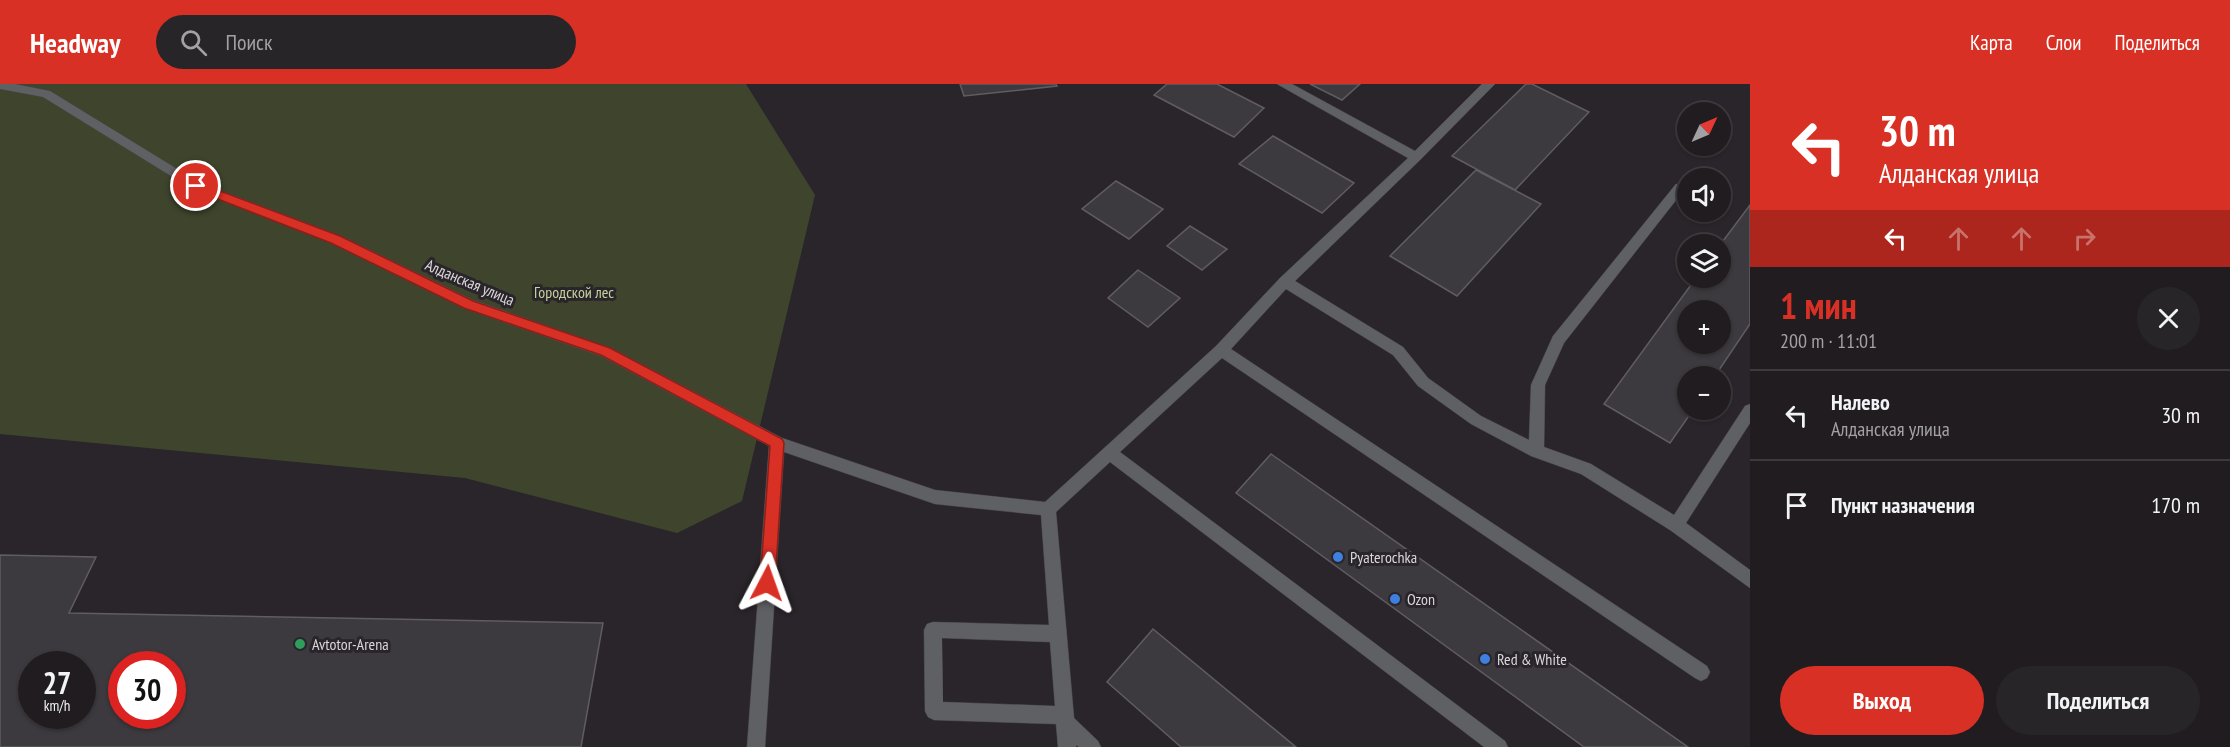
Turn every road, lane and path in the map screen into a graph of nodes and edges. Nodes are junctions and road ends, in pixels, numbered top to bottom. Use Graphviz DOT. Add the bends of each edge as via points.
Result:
graph roads {
  1 [pos="1283,84"];
  2 [pos="1490,84"];
  3 [pos="0,85"];
  4 [pos="1416,157"];
  5 [pos="1677,191"];
  6 [pos="1285,282"];
  7 [pos="1221,350"];
  8 [pos="1750,410"];
  9 [pos="777,443"];
  10 [pos="1536,451"];
  11 [pos="1110,453"];
  12 [pos="1048,509"];
  13 [pos="1676,525"];
  14 [pos="1750,580"];
  15 [pos="1058,634"];
  16 [pos="1701,672"];
  17 [pos="1064,719"];
  18 [pos="756,747"];
  19 [pos="1067,747"];
  20 [pos="1092,747"];
  21 [pos="1499,747"];
  1 -- 4 [label="street"];
  2 -- 4 [label="street"];
  3 -- 9 [label="street, Алданская улица" via="46,94 196,186 336,239 468,304 606,352"];
  4 -- 6 [label="street"];
  5 -- 10 [label="street" via="1558,340 1538,385"];
  6 -- 7 [label="street"];
  6 -- 10 [label="street" via="1398,351 1423,382 1476,420"];
  7 -- 11 [label="street"];
  7 -- 16 [label="street"];
  8 -- 13 [label="street"];
  9 -- 12 [label="street, Алданская улица" via="934,497"];
  9 -- 18 [label="street"];
  10 -- 13 [label="street" via="1586,469"];
  11 -- 12 [label="street"];
  11 -- 21 [label="street"];
  12 -- 15 [label="street"];
  13 -- 14 [label="street"];
  15 -- 17 [label="street"];
  15 -- 17 [label="street" via="933,630 934,711"];
  17 -- 19 [label="street"];
  17 -- 20 [label="street"];
}
